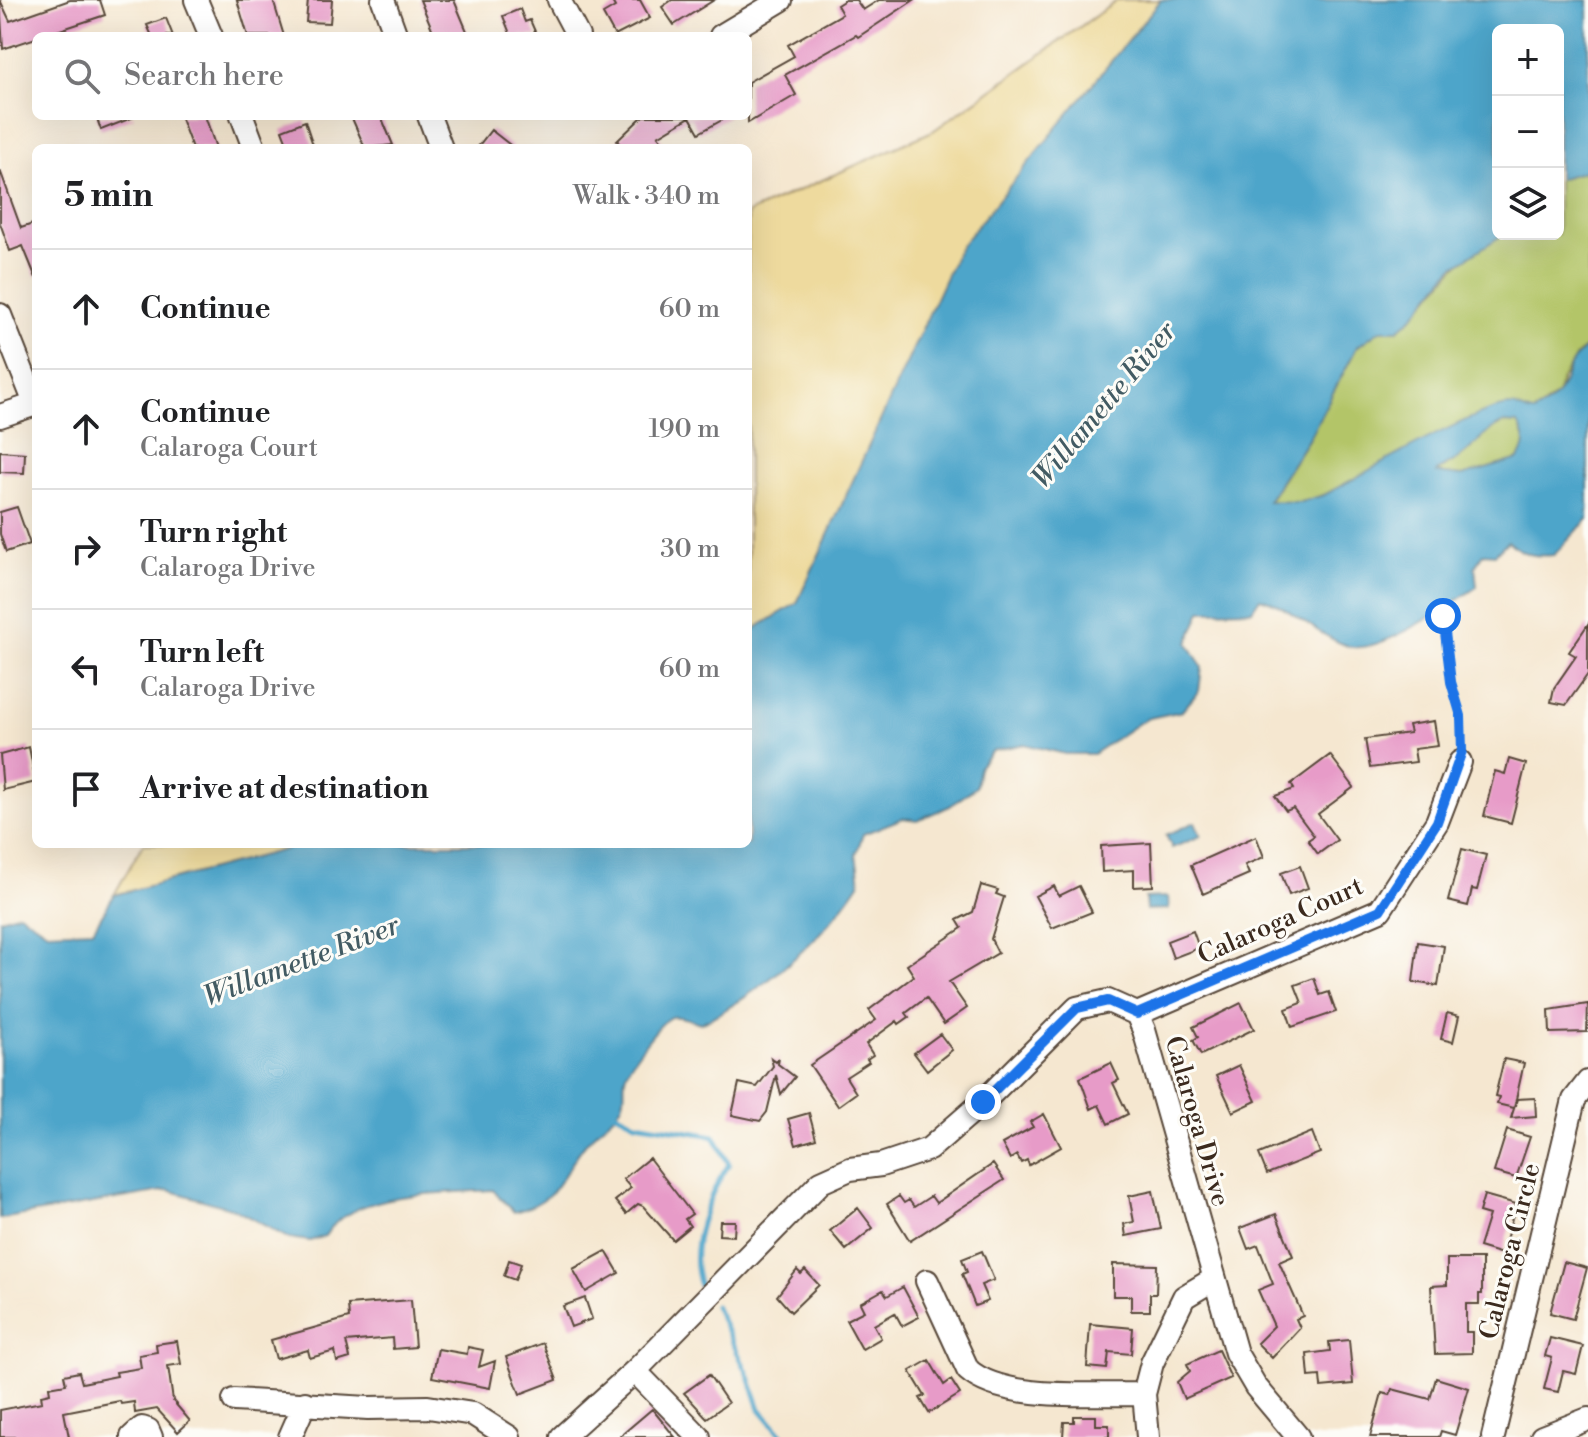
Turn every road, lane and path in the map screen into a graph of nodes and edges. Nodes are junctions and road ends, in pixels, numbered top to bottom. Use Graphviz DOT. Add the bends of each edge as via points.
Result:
graph roads {
  1 [pos="196,0"];
  2 [pos="383,0"];
  3 [pos="559,0"];
  4 [pos="781,0"];
  5 [pos="209,32"];
  6 [pos="395,32"];
  7 [pos="576,32"];
  8 [pos="728,32"];
  9 [pos="244,120"];
  10 [pos="430,120"];
  11 [pos="252,144"];
  12 [pos="439,144"];
  13 [pos="0,315"];
  14 [pos="32,395"];
  15 [pos="32,406"];
  16 [pos="0,416"];
  17 [pos="1443,616"];
  18 [pos="1460,762"];
  19 [pos="1137,1014"];
  20 [pos="1588,1082"];
  21 [pos="1214,1279"];
  22 [pos="927,1281"];
  23 [pos="635,1371"];
  24 [pos="1144,1394"];
  25 [pos="234,1400"];
  26 [pos="303,1409"];
  27 [pos="1588,1419"];
  28 [pos="132,1437"];
  29 [pos="151,1437"];
  30 [pos="290,1437"];
  31 [pos="509,1437"];
  32 [pos="562,1437"];
  33 [pos="699,1437"];
  34 [pos="1148,1437"];
  35 [pos="1298,1437"];
  36 [pos="1493,1437"];
  37 [pos="1542,1437"];
  1 -- 5 [label="street"];
  2 -- 6 [label="street"];
  3 -- 7 [label="street"];
  4 -- 8 [label="street"];
  9 -- 11 [label="street"];
  10 -- 12 [label="street"];
  13 -- 14 [label="street"];
  15 -- 16 [label="street"];
  17 -- 18 [label="path" via="1461,716"];
  18 -- 19 [label="street, Calaroga Court" via="1437,822 1380,910"];
  19 -- 21 [label="street, Calaroga Drive"];
  19 -- 23 [label="street, Calaroga Drive" via="1108,1001 1077,1008 929,1149 821,1182"];
  20 -- 36 [label="street, Calaroga Circle" via="1574,1100"];
  21 -- 24 [label="street" via="1184,1297 1152,1363"];
  21 -- 35 [label="street, Calaroga Drive" via="1240,1361"];
  22 -- 24 [label="street" via="968,1370 980,1380 1019,1390"];
  23 -- 32 [label="street, Calaroga Drive"];
  23 -- 33 [label="street"];
  24 -- 34 [label="street"];
  25 -- 26 [label="street"];
  26 -- 30 [label="street"];
  26 -- 31 [label="street" via="428,1407 473,1414"];
  27 -- 37 [label="street"];
  28 -- 29 [label="street" via="142,1428"];
}
